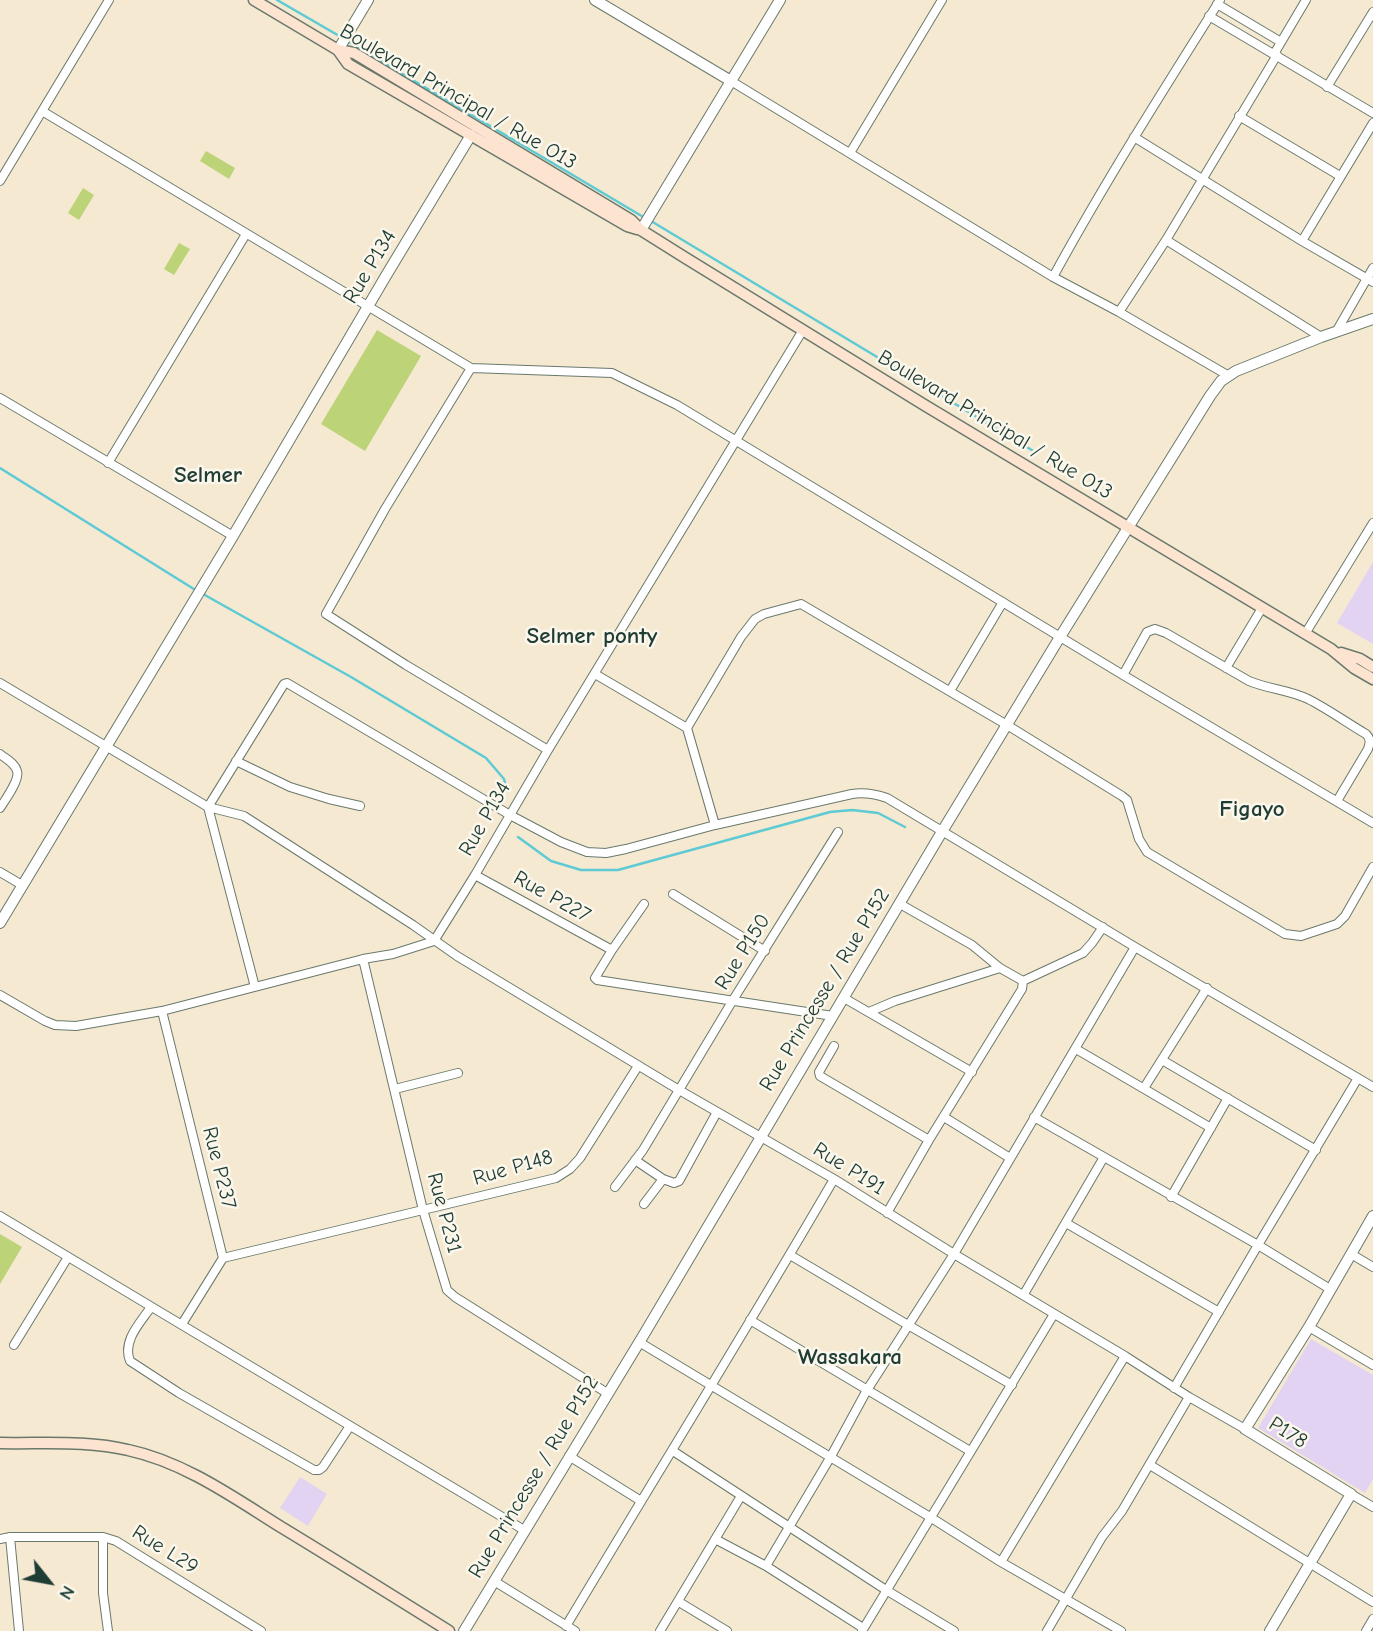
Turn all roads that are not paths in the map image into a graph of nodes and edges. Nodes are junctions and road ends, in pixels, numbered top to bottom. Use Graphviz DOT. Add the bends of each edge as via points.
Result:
graph roads {
  1 [pos="109,0"];
  2 [pos="254,0"];
  3 [pos="368,0"];
  4 [pos="595,0"];
  5 [pos="780,0"];
  6 [pos="942,0"];
  7 [pos="1306,0"];
  8 [pos="1218,2"];
  9 [pos="1373,12"];
  10 [pos="1209,16"];
  11 [pos="1370,25"];
  12 [pos="1281,43"];
  13 [pos="338,50"];
  14 [pos="1275,55"];
  15 [pos="731,81"];
  16 [pos="1327,87"];
  17 [pos="42,111"];
  18 [pos="1373,113"];
  19 [pos="1239,116"];
  20 [pos="1373,123"];
  21 [pos="471,135"];
  22 [pos="1134,136"];
  23 [pos="850,153"];
  24 [pos="1340,176"];
  25 [pos="1203,179"];
  26 [pos="0,181"];
  27 [pos="641,230"];
  28 [pos="246,234"];
  29 [pos="1166,240"];
  30 [pos="1302,241"];
  31 [pos="1373,268"];
  32 [pos="1053,277"];
  33 [pos="1370,280"];
  34 [pos="367,307"];
  35 [pos="1119,312"];
  36 [pos="1373,319"];
  37 [pos="803,330"];
  38 [pos="1335,332"];
  39 [pos="1321,337"];
  40 [pos="471,368"];
  41 [pos="1228,376"];
  42 [pos="0,398"];
  43 [pos="735,441"];
  44 [pos="107,463"];
  45 [pos="1373,523"];
  46 [pos="1129,528"];
  47 [pos="233,536"];
  48 [pos="1003,603"];
  49 [pos="1262,608"];
  50 [pos="1305,634"];
  51 [pos="1060,637"];
  52 [pos="1331,649"];
  53 [pos="1373,667"];
  54 [pos="1226,668"];
  55 [pos="596,674"];
  56 [pos="1123,675"];
  57 [pos="1373,679"];
  58 [pos="0,683"];
  59 [pos="950,691"];
  60 [pos="1007,724"];
  61 [pos="687,728"];
  62 [pos="106,747"];
  63 [pos="548,750"];
  64 [pos="0,754"];
  65 [pos="236,761"];
  66 [pos="1336,801"];
  67 [pos="360,806"];
  68 [pos="208,807"];
  69 [pos="0,808"];
  70 [pos="510,815"];
  71 [pos="1373,823"];
  72 [pos="715,825"];
  73 [pos="943,830"];
  74 [pos="838,832"];
  75 [pos="1373,867"];
  76 [pos="0,872"];
  77 [pos="475,875"];
  78 [pos="22,885"];
  79 [pos="673,894"];
  80 [pos="644,904"];
  81 [pos="900,904"];
  82 [pos="0,923"];
  83 [pos="1102,927"];
  84 [pos="434,940"];
  85 [pos="1135,947"];
  86 [pos="612,950"];
  87 [pos="765,951"];
  88 [pos="363,959"];
  89 [pos="1000,968"];
  90 [pos="1023,981"];
  91 [pos="255,987"];
  92 [pos="1207,988"];
  93 [pos="0,995"];
  94 [pos="844,998"];
  95 [pos="733,1000"];
  96 [pos="162,1011"];
  97 [pos="869,1012"];
  98 [pos="833,1016"];
  99 [pos="834,1046"];
  100 [pos="1076,1049"];
  101 [pos="1162,1060"];
  102 [pos="638,1066"];
  103 [pos="972,1072"];
  104 [pos="457,1073"];
  105 [pos="1358,1078"];
  106 [pos="1373,1087"];
  107 [pos="1144,1088"];
  108 [pos="395,1089"];
  109 [pos="679,1090"];
  110 [pos="1228,1098"];
  111 [pos="717,1112"];
  112 [pos="944,1117"];
  113 [pos="1034,1118"];
  114 [pos="1211,1128"];
  115 [pos="761,1136"];
  116 [pos="929,1140"];
  117 [pos="1316,1150"];
  118 [pos="1104,1157"];
  119 [pos="1010,1158"];
  120 [pos="635,1160"];
  121 [pos="663,1179"];
  122 [pos="834,1179"];
  123 [pos="615,1187"];
  124 [pos="1171,1196"];
  125 [pos="644,1204"];
  126 [pos="423,1210"];
  127 [pos="887,1213"];
  128 [pos="0,1216"];
  129 [pos="1373,1216"];
  130 [pos="1066,1223"];
  131 [pos="1258,1245"];
  132 [pos="954,1254"];
  133 [pos="1351,1254"];
  134 [pos="790,1255"];
  135 [pos="68,1257"];
  136 [pos="223,1258"];
  137 [pos="1373,1267"];
  138 [pos="1330,1289"];
  139 [pos="1024,1294"];
  140 [pos="151,1307"];
  141 [pos="1219,1312"];
  142 [pos="1054,1314"];
  143 [pos="750,1320"];
  144 [pos="182,1324"];
  145 [pos="908,1325"];
  146 [pos="1309,1326"];
  147 [pos="639,1342"];
  148 [pos="14,1345"];
  149 [pos="1125,1356"];
  150 [pos="1373,1365"];
  151 [pos="1012,1385"];
  152 [pos="710,1386"];
  153 [pos="1174,1388"];
  154 [pos="867,1390"];
  155 [pos="607,1393"];
  156 [pos="1189,1397"];
  157 [pos="350,1426"];
  158 [pos="1245,1429"];
  159 [pos="0,1443"];
  160 [pos="673,1451"];
  161 [pos="970,1451"];
  162 [pos="569,1455"];
  163 [pos="830,1458"];
  164 [pos="1150,1465"];
  165 [pos="1351,1494"];
  166 [pos="741,1496"];
  167 [pos="641,1501"];
  168 [pos="1373,1507"];
  169 [pos="930,1517"];
  170 [pos="788,1527"];
  171 [pos="524,1530"];
  172 [pos="10,1537"];
  173 [pos="103,1537"];
  174 [pos="0,1539"];
  175 [pos="715,1539"];
  176 [pos="1001,1562"];
  177 [pos="1310,1564"];
  178 [pos="766,1566"];
  179 [pos="494,1581"];
  180 [pos="886,1590"];
  181 [pos="1066,1599"];
  182 [pos="679,1602"];
  183 [pos="1373,1602"];
  184 [pos="1373,1619"];
  185 [pos="566,1626"];
  186 [pos="862,1629"];
  187 [pos="259,1630"];
  188 [pos="19,1631"];
  189 [pos="108,1631"];
  190 [pos="449,1631"];
  191 [pos="464,1631"];
  192 [pos="575,1631"];
  193 [pos="660,1631"];
  194 [pos="727,1631"];
  195 [pos="954,1631"];
  196 [pos="1047,1631"];
  197 [pos="1121,1631"];
  198 [pos="1270,1631"];
  199 [pos="1366,1631"];
  1 -- 17 [label="street"];
  2 -- 13 [label="main road, Boulevard Principal / Rue O13"];
  3 -- 13 [label="street"];
  4 -- 15 [label="street"];
  5 -- 15 [label="street"];
  6 -- 23 [label="street"];
  7 -- 12 [label="street"];
  8 -- 10 [label="street"];
  8 -- 12 [label="street"];
  9 -- 11 [label="street"];
  10 -- 14 [label="street"];
  10 -- 22 [label="street"];
  11 -- 16 [label="street"];
  12 -- 14 [label="street"];
  13 -- 21 [label="main road, Boulevard Principal / Rue O13" via="348,64"];
  13 -- 27 [label="main road, Boulevard Principal / Rue O13" via="354,53"];
  14 -- 16 [label="street"];
  14 -- 19 [label="street"];
  15 -- 23 [label="street"];
  15 -- 27 [label="street"];
  16 -- 18 [label="street"];
  17 -- 26 [label="street"];
  17 -- 28 [label="street"];
  19 -- 24 [label="street"];
  19 -- 25 [label="street"];
  20 -- 24 [label="street"];
  21 -- 27 [label="main road, Boulevard Principal / Rue O13"];
  21 -- 34 [label="street, Rue P134"];
  22 -- 25 [label="street"];
  22 -- 32 [label="street"];
  23 -- 32 [label="street"];
  24 -- 30 [label="street"];
  25 -- 29 [label="street"];
  25 -- 30 [label="street"];
  27 -- 37 [label="main road, Boulevard Principal / Rue O13"];
  28 -- 34 [label="street"];
  28 -- 44 [label="street"];
  29 -- 35 [label="street"];
  29 -- 39 [label="street"];
  30 -- 33 [label="street"];
  31 -- 33 [label="street"];
  32 -- 35 [label="street"];
  33 -- 38 [label="street"];
  34 -- 40 [label="street"];
  34 -- 47 [label="street, Rue P134"];
  35 -- 41 [label="street"];
  36 -- 38 [label="street"];
  37 -- 43 [label="street, Rue P134"];
  37 -- 46 [label="main road, Boulevard Principal / Rue O13"];
  38 -- 39 [label="street"];
  39 -- 41 [label="street"];
  40 -- 43 [label="street" via="612,373"];
  40 -- 63 [label="street" via="326,614"];
  41 -- 46 [label="street, Rue Princesse / Rue P152" via="1210,396"];
  42 -- 44 [label="street"];
  43 -- 48 [label="street"];
  43 -- 55 [label="street, Rue P134"];
  44 -- 47 [label="street"];
  45 -- 50 [label="street"];
  46 -- 49 [label="main road, Boulevard Principal / Rue O13"];
  46 -- 51 [label="street, Rue Princesse / Rue P152"];
  47 -- 62 [label="street, Rue P134"];
  48 -- 51 [label="street"];
  48 -- 59 [label="street"];
  49 -- 50 [label="main road, Boulevard Principal / Rue O13"];
  49 -- 54 [label="street"];
  50 -- 52 [label="main road, Boulevard Principal / Rue O13"];
  51 -- 56 [label="street"];
  51 -- 60 [label="street, Rue Princesse / Rue P152"];
  52 -- 53 [label="main road, Boulevard Principal / Rue O13"];
  52 -- 57 [label="main road, Boulevard Principal / Rue O13"];
  54 -- 56 [label="street" via="1155,629 1147,632"];
  54 -- 66 [label="street" via="1263,687 1308,699 1366,734 1368,750"];
  55 -- 61 [label="street"];
  55 -- 63 [label="street, Rue P134"];
  56 -- 66 [label="street"];
  58 -- 62 [label="street, Rue P191"];
  59 -- 60 [label="street"];
  59 -- 61 [label="street" via="796,604 755,620"];
  60 -- 73 [label="street, Rue Princesse / Rue P152"];
  60 -- 75 [label="street" via="1127,800 1147,852 1285,934 1301,936 1337,925"];
  61 -- 72 [label="street"];
  62 -- 68 [label="street, Rue P191"];
  62 -- 78 [label="street, Rue P134"];
  63 -- 70 [label="street, Rue P134"];
  64 -- 69 [label="street" via="17,769 18,778"];
  65 -- 67 [label="street" via="290,787"];
  65 -- 68 [label="street"];
  65 -- 70 [label="street" via="287,683"];
  66 -- 71 [label="street"];
  68 -- 84 [label="street, Rue P191" via="244,816"];
  68 -- 91 [label="street"];
  70 -- 72 [label="street" via="561,842 587,852 606,853"];
  70 -- 77 [label="street, Rue P134"];
  72 -- 73 [label="street" via="863,792 887,798"];
  73 -- 81 [label="street, Rue Princesse / Rue P152"];
  73 -- 83 [label="street"];
  74 -- 87 [label="street, Rue P150"];
  76 -- 78 [label="street"];
  77 -- 84 [label="street, Rue P134"];
  77 -- 86 [label="street, Rue P227"];
  78 -- 82 [label="street, Rue P134"];
  79 -- 87 [label="street"];
  80 -- 86 [label="street"];
  81 -- 89 [label="street" via="972,945"];
  81 -- 94 [label="street, Rue Princesse / Rue P152"];
  83 -- 85 [label="street"];
  83 -- 90 [label="street" via="1083,953"];
  84 -- 88 [label="street"];
  84 -- 102 [label="street, Rue P191"];
  85 -- 92 [label="street"];
  85 -- 100 [label="street"];
  86 -- 95 [label="street" via="597,980"];
  87 -- 95 [label="street, Rue P150"];
  88 -- 91 [label="street"];
  88 -- 108 [label="street, Rue P231"];
  89 -- 90 [label="street"];
  89 -- 97 [label="street"];
  90 -- 103 [label="street"];
  91 -- 96 [label="street"];
  92 -- 101 [label="street"];
  92 -- 105 [label="street"];
  93 -- 96 [label="street" via="55,1025 76,1026"];
  94 -- 97 [label="street"];
  94 -- 98 [label="street, Rue Princesse / Rue P152"];
  95 -- 98 [label="street"];
  95 -- 109 [label="street, Rue P150"];
  96 -- 136 [label="street, Rue P237"];
  97 -- 103 [label="street"];
  98 -- 115 [label="street, Rue Princesse / Rue P152"];
  99 -- 116 [label="street" via="820,1076"];
  100 -- 107 [label="street"];
  100 -- 113 [label="street"];
  101 -- 107 [label="street"];
  101 -- 110 [label="street"];
  102 -- 109 [label="street, Rue P191"];
  102 -- 126 [label="street, Rue P148" via="570,1169 556,1178"];
  103 -- 112 [label="street"];
  104 -- 108 [label="street"];
  105 -- 106 [label="street"];
  105 -- 117 [label="street"];
  107 -- 114 [label="street"];
  108 -- 126 [label="street, Rue P231"];
  109 -- 111 [label="street, Rue P191"];
  109 -- 120 [label="street, Rue P150"];
  110 -- 114 [label="street"];
  110 -- 117 [label="street"];
  111 -- 115 [label="street, Rue P191"];
  111 -- 121 [label="street" via="678,1181"];
  112 -- 116 [label="street"];
  112 -- 119 [label="street"];
  113 -- 118 [label="street"];
  113 -- 119 [label="street"];
  114 -- 124 [label="street"];
  115 -- 122 [label="street, Rue P191"];
  115 -- 147 [label="street, Rue Princesse / Rue P152"];
  116 -- 127 [label="street"];
  117 -- 131 [label="street"];
  118 -- 124 [label="street"];
  118 -- 130 [label="street"];
  119 -- 132 [label="street"];
  120 -- 121 [label="street"];
  120 -- 123 [label="street, Rue P150"];
  121 -- 125 [label="street"];
  122 -- 127 [label="street, Rue P191"];
  122 -- 134 [label="street"];
  124 -- 131 [label="street"];
  126 -- 136 [label="street, Rue P148"];
  126 -- 155 [label="street, Rue P231" via="450,1294"];
  127 -- 132 [label="street, Rue P191"];
  128 -- 135 [label="street"];
  129 -- 133 [label="street, P178"];
  130 -- 139 [label="street"];
  130 -- 141 [label="street"];
  131 -- 138 [label="street"];
  131 -- 141 [label="street"];
  132 -- 139 [label="street, Rue P191"];
  132 -- 145 [label="street"];
  133 -- 137 [label="street"];
  133 -- 138 [label="street, P178"];
  134 -- 143 [label="street"];
  134 -- 145 [label="street"];
  135 -- 140 [label="street"];
  135 -- 148 [label="street"];
  136 -- 144 [label="street"];
  138 -- 146 [label="street, P178"];
  139 -- 142 [label="street, Rue P191"];
  140 -- 144 [label="street"];
  140 -- 157 [label="street" via="127,1352 130,1361 179,1393 314,1470 323,1467"];
  141 -- 153 [label="street"];
  142 -- 149 [label="street, Rue P191"];
  142 -- 151 [label="street"];
  143 -- 152 [label="street"];
  143 -- 154 [label="street"];
  144 -- 157 [label="street"];
  145 -- 151 [label="street"];
  145 -- 154 [label="street"];
  146 -- 150 [label="street"];
  146 -- 158 [label="street, P178"];
  147 -- 152 [label="street"];
  147 -- 155 [label="street, Rue Princesse / Rue P152"];
  149 -- 153 [label="street, Rue P191"];
  149 -- 176 [label="street"];
  151 -- 161 [label="street"];
  152 -- 160 [label="street"];
  152 -- 163 [label="street"];
  153 -- 156 [label="street, Rue P191"];
  154 -- 161 [label="street"];
  154 -- 163 [label="street"];
  155 -- 162 [label="street, Rue Princesse / Rue P152"];
  156 -- 158 [label="street, Rue P191"];
  156 -- 164 [label="street"];
  157 -- 171 [label="street"];
  158 -- 165 [label="street, P178"];
  159 -- 190 [label="main road" via="95,1445 167,1462 219,1489"];
  160 -- 166 [label="street"];
  160 -- 167 [label="street"];
  161 -- 169 [label="street"];
  162 -- 167 [label="street"];
  162 -- 171 [label="street, Rue Princesse / Rue P152"];
  163 -- 169 [label="street"];
  163 -- 170 [label="street"];
  164 -- 177 [label="street"];
  164 -- 181 [label="street"];
  165 -- 168 [label="street"];
  165 -- 177 [label="street"];
  166 -- 170 [label="street"];
  166 -- 175 [label="street"];
  167 -- 185 [label="street"];
  169 -- 176 [label="street"];
  169 -- 180 [label="street"];
  170 -- 178 [label="street"];
  170 -- 180 [label="street"];
  171 -- 179 [label="street, Rue Princesse / Rue P152"];
  172 -- 173 [label="street, Rue L29"];
  172 -- 174 [label="street, Rue L29"];
  172 -- 188 [label="street"];
  173 -- 187 [label="street, Rue L29"];
  173 -- 189 [label="street"];
  175 -- 178 [label="street"];
  175 -- 182 [label="street"];
  176 -- 181 [label="street"];
  177 -- 183 [label="street"];
  177 -- 198 [label="street"];
  178 -- 186 [label="street"];
  179 -- 185 [label="street"];
  179 -- 191 [label="street, Rue Princesse / Rue P152"];
  180 -- 186 [label="street"];
  180 -- 195 [label="street"];
  181 -- 196 [label="street"];
  181 -- 197 [label="street"];
  182 -- 193 [label="street"];
  182 -- 194 [label="street"];
  184 -- 199 [label="street"];
  185 -- 192 [label="street"];
}
